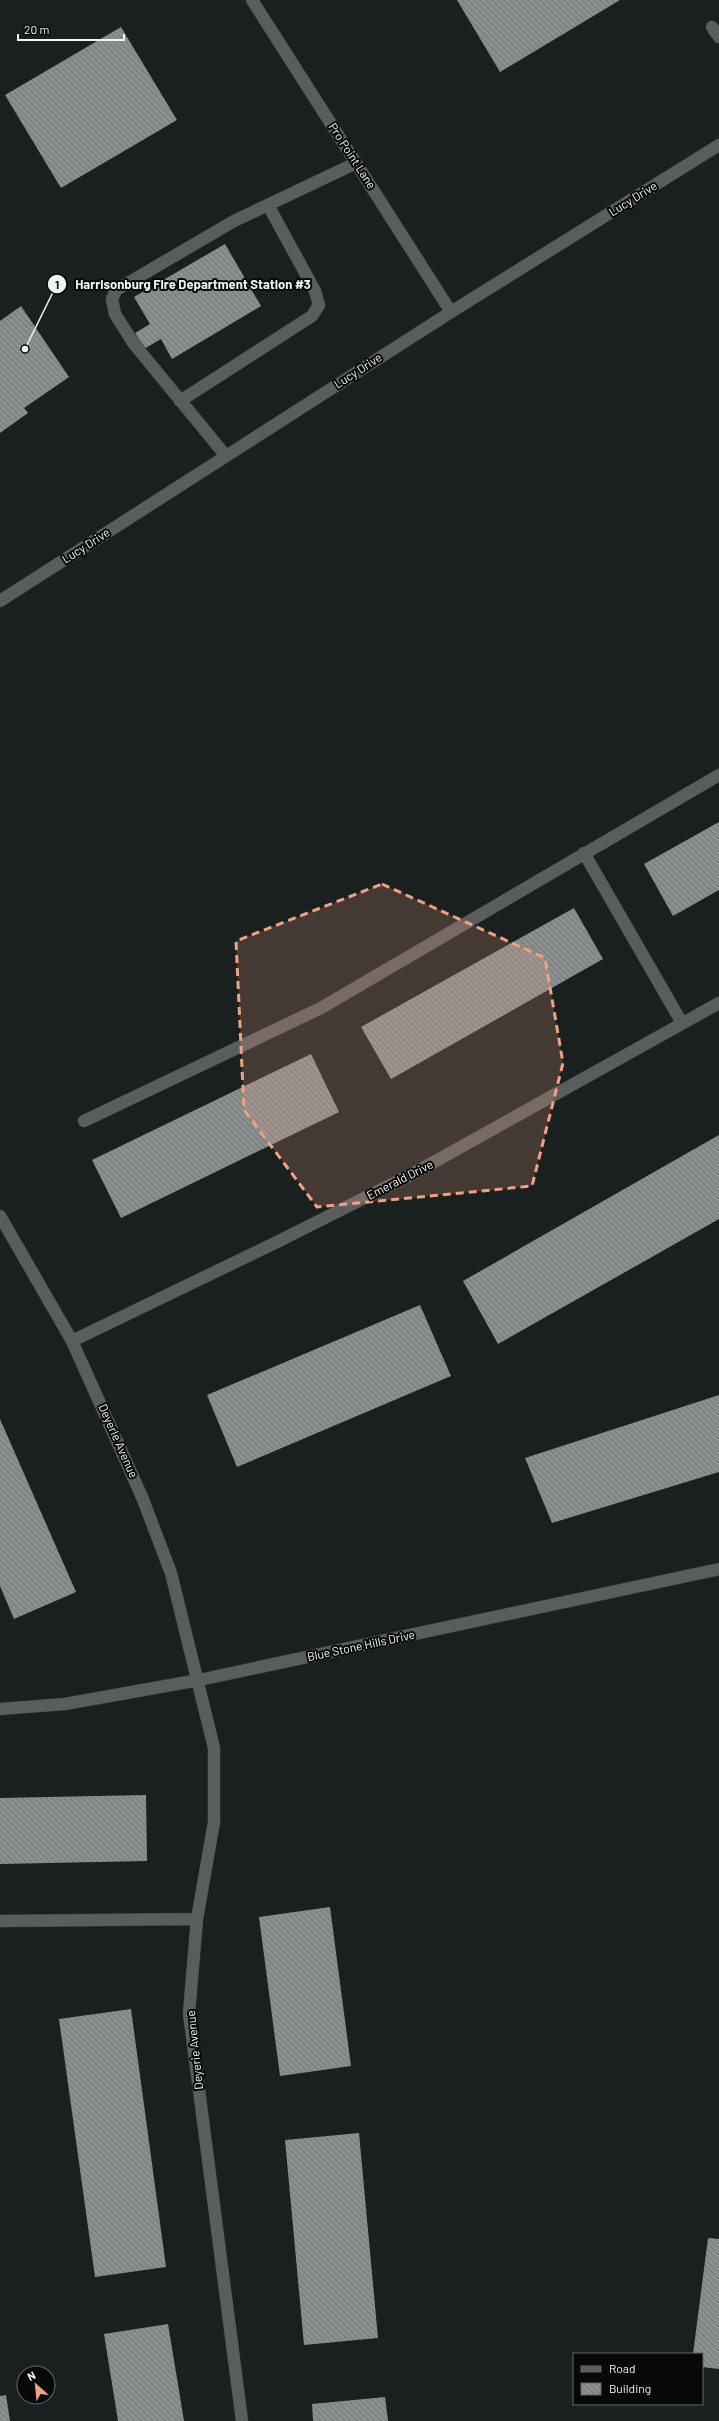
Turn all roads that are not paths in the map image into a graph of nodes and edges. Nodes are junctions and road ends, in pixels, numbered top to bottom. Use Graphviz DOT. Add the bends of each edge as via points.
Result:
graph roads {
  1 [pos="252,0"];
  2 [pos="719,145"];
  3 [pos="356,163"];
  4 [pos="268,205"];
  5 [pos="451,312"];
  6 [pos="180,401"];
  7 [pos="226,456"];
  8 [pos="0,601"];
  9 [pos="719,775"];
  10 [pos="584,853"];
  11 [pos="719,1003"];
  12 [pos="682,1023"];
  13 [pos="84,1121"];
  14 [pos="0,1216"];
  15 [pos="72,1341"];
  16 [pos="719,1569"];
  17 [pos="199,1680"];
  18 [pos="0,1709"];
  19 [pos="197,1919"];
  20 [pos="0,1921"];
  21 [pos="242,2421"];
  1 -- 3 [label="street, Pro Point Lane"];
  2 -- 5 [label="street, Lucy Drive"];
  3 -- 4 [label="street"];
  3 -- 5 [label="street, Pro Point Lane"];
  4 -- 6 [label="street" via="315,291 319,305 312,316"];
  4 -- 6 [label="street" via="234,221 116,290 112,299 115,314 134,344"];
  5 -- 7 [label="street, Lucy Drive"];
  6 -- 7 [label="street"];
  7 -- 8 [label="street, Lucy Drive"];
  9 -- 10 [label="street"];
  10 -- 12 [label="street"];
  10 -- 13 [label="street" via="321,1008"];
  11 -- 12 [label="street, Emerald Drive"];
  12 -- 15 [label="street, Emerald Drive" via="416,1172"];
  14 -- 15 [label="street, Deyerle Avenue"];
  15 -- 17 [label="street, Deyerle Avenue" via="142,1497 171,1573"];
  16 -- 17 [label="street, Blue Stone Hills Drive"];
  17 -- 18 [label="street, Blue Stone Hills Drive" via="65,1704"];
  17 -- 19 [label="street, Deyerie Avenue" via="214,1748 214,1822"];
  19 -- 20 [label="street"];
  19 -- 21 [label="street, Deyerie Avenue" via="189,2013"];
}
